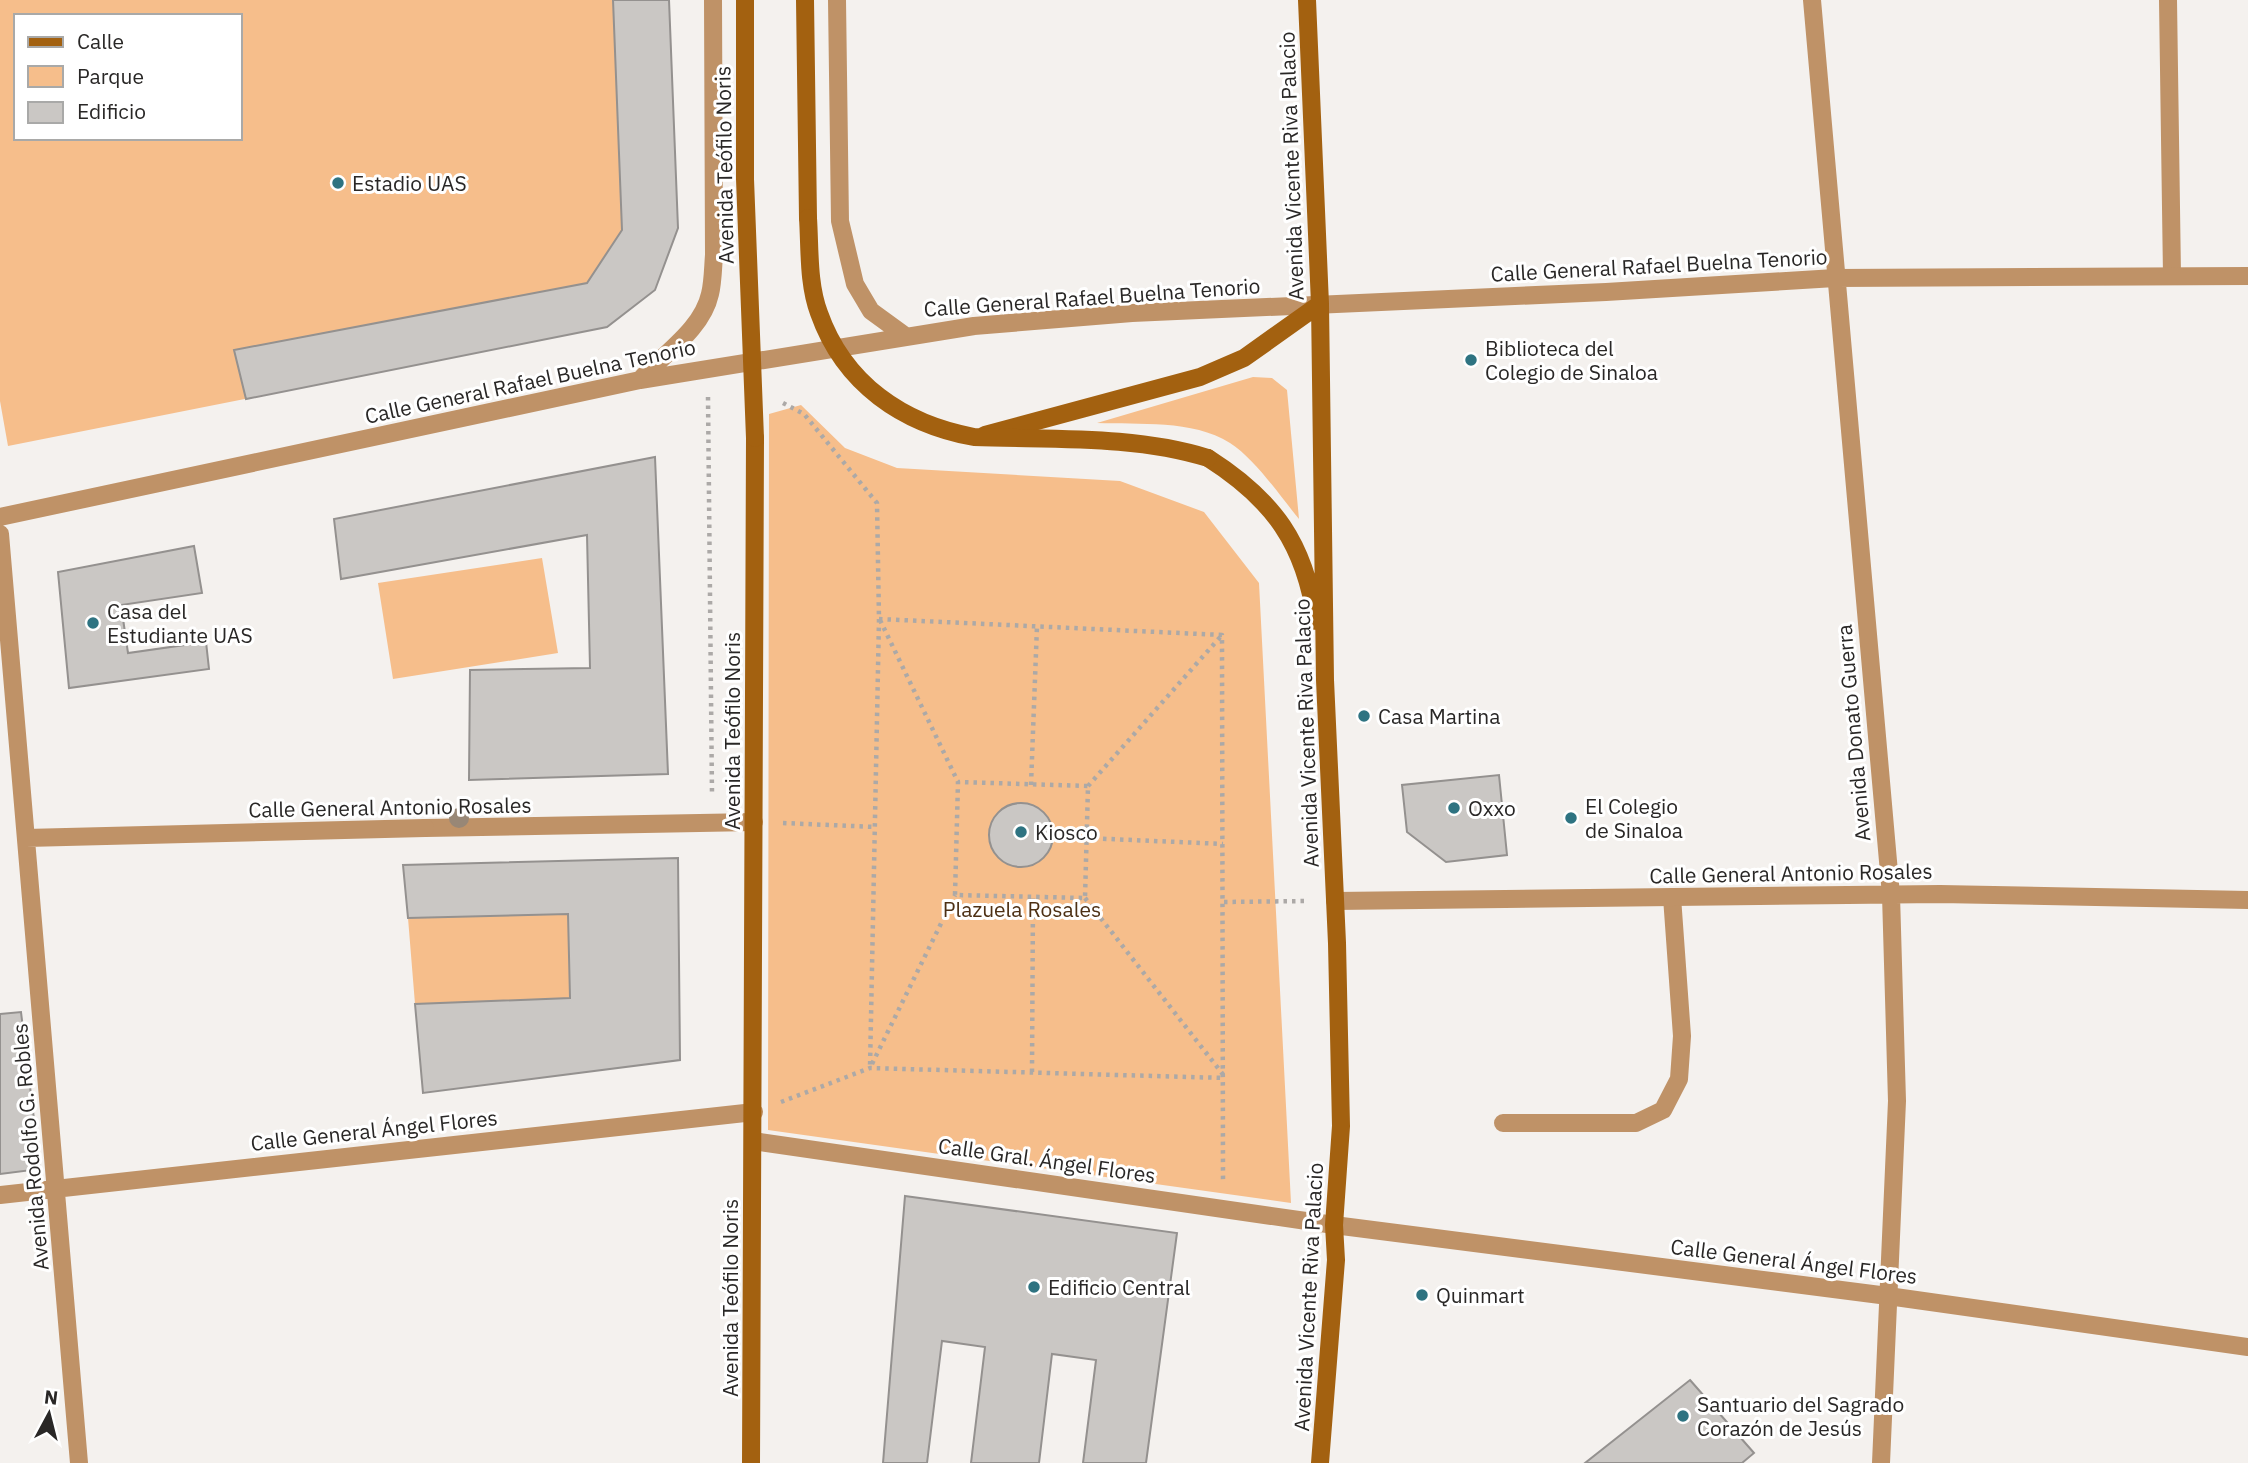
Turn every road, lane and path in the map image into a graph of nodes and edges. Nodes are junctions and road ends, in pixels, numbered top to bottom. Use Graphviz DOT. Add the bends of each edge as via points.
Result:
graph roads {
  1 [pos="713,0"];
  2 [pos="746,0"];
  3 [pos="805,0"];
  4 [pos="837,0"];
  5 [pos="1307,0"];
  6 [pos="1811,0"];
  7 [pos="2168,0"];
  8 [pos="2172,276"];
  9 [pos="2248,276"];
  10 [pos="1835,278"];
  11 [pos="1320,304"];
  12 [pos="904,335"];
  13 [pos="708,367"];
  14 [pos="640,380"];
  15 [pos="780,402"];
  16 [pos="974,437"];
  17 [pos="0,517"];
  18 [pos="0,534"];
  19 [pos="879,619"];
  20 [pos="1037,626"];
  21 [pos="1222,635"];
  22 [pos="1325,680"];
  23 [pos="958,782"];
  24 [pos="1031,785"];
  25 [pos="1088,786"];
  26 [pos="754,822"];
  27 [pos="712,823"];
  28 [pos="875,827"];
  29 [pos="26,838"];
  30 [pos="1086,838"];
  31 [pos="1223,844"];
  32 [pos="955,895"];
  33 [pos="1891,895"];
  34 [pos="1033,897"];
  35 [pos="1672,897"];
  36 [pos="1085,898"];
  37 [pos="2248,900"];
  38 [pos="1335,901"];
  39 [pos="1224,902"];
  40 [pos="870,1068"];
  41 [pos="1032,1072"];
  42 [pos="1225,1078"];
  43 [pos="754,1112"];
  44 [pos="1503,1123"];
  45 [pos="753,1141"];
  46 [pos="56,1188"];
  47 [pos="0,1195"];
  48 [pos="1222,1209"];
  49 [pos="1334,1225"];
  50 [pos="1888,1296"];
  51 [pos="2248,1347"];
  52 [pos="79,1463"];
  53 [pos="751,1463"];
  54 [pos="1320,1463"];
  55 [pos="1881,1463"];
  1 -- 14 [label="street" via="714,255 710,295 701,316"];
  2 -- 26 [label="main road, Avenida Teófilo Noris, bridge" via="745,179 755,438"];
  3 -- 16 [label="main road, bridge" via="808,218 819,314 849,369 866,388 904,415"];
  4 -- 12 [label="street" via="840,222 855,284 871,311"];
  5 -- 11 [label="main road, Avenida Vicente Riva Palacio"];
  6 -- 10 [label="street, Avenida Donato Guerra"];
  7 -- 8 [label="street"];
  8 -- 9 [label="street, Calle General Rafael Buelna Tenorio"];
  8 -- 10 [label="street, Calle General Rafael Buelna Tenorio"];
  10 -- 11 [label="street, Calle General Rafael Buelna Tenorio"];
  10 -- 33 [label="street, Avenida Donato Guerra"];
  11 -- 12 [label="street, Calle General Rafael Buelna Tenorio" via="1132,313"];
  11 -- 16 [label="main road, bridge" via="1244,358 1200,377"];
  11 -- 22 [label="main road, Avenida Vicente Riva Palacio"];
  12 -- 13 [label="street, Calle General Rafael Buelna Tenorio"];
  13 -- 14 [label="street, Calle General Rafael Buelna Tenorio"];
  13 -- 27 [label="path"];
  14 -- 17 [label="street, Calle General Rafael Buelna Tenorio"];
  15 -- 19 [label="path" via="804,414 877,503"];
  16 -- 22 [label="main road, bridge" via="1130,443 1182,450 1208,458 1236,476 1269,505 1294,541 1313,602"];
  18 -- 29 [label="street, Avenida Rodolfo G. Robles"];
  19 -- 20 [label="path"];
  19 -- 23 [label="path"];
  19 -- 28 [label="path"];
  20 -- 21 [label="path"];
  20 -- 24 [label="path"];
  21 -- 25 [label="path"];
  21 -- 31 [label="path"];
  22 -- 38 [label="main road, Avenida Vicente Riva Palacio"];
  23 -- 24 [label="path"];
  23 -- 32 [label="path"];
  24 -- 25 [label="path"];
  25 -- 30 [label="path"];
  26 -- 27 [label="street, Calle General Antonio Rosales"];
  26 -- 28 [label="path"];
  26 -- 43 [label="main road, Avenida Teófilo Noris"];
  27 -- 29 [label="street, Calle General Antonio Rosales"];
  28 -- 40 [label="path"];
  29 -- 46 [label="street, Avenida Rodolfo G. Robles"];
  30 -- 31 [label="path"];
  30 -- 36 [label="path"];
  31 -- 39 [label="path"];
  32 -- 34 [label="path"];
  32 -- 40 [label="path"];
  33 -- 35 [label="street, Calle General Antonio Rosales"];
  33 -- 37 [label="street, Calle General Antonio Rosales"];
  33 -- 50 [label="street, Avenida Donato Guerra" via="1897,1101"];
  34 -- 36 [label="path"];
  34 -- 41 [label="path"];
  35 -- 38 [label="street, Calle General Antonio Rosales"];
  35 -- 44 [label="street" via="1682,1036 1679,1079 1664,1110 1636,1123"];
  36 -- 42 [label="path"];
  38 -- 39 [label="path"];
  38 -- 49 [label="main road, Avenida Vicente Riva Palacio" via="1341,1126"];
  39 -- 42 [label="path"];
  40 -- 41 [label="path"];
  40 -- 43 [label="path"];
  41 -- 42 [label="path"];
  42 -- 48 [label="path"];
  43 -- 45 [label="main road, Avenida Teófilo Noris"];
  43 -- 46 [label="street, Calle General Ángel Flores"];
  45 -- 48 [label="street, Calle Gral. Ángel Flores"];
  45 -- 53 [label="main road, Avenida Teófilo Noris"];
  46 -- 47 [label="street, Calle General Ángel Flores"];
  46 -- 52 [label="street, Avenida Rodolfo G. Robles"];
  48 -- 49 [label="street, Calle Gral. Ángel Flores"];
  49 -- 50 [label="street, Calle General Ángel Flores"];
  49 -- 54 [label="main road, Avenida Vicente Riva Palacio" via="1336,1261"];
  50 -- 51 [label="street, Calle General Ángel Flores"];
  50 -- 55 [label="street, Avenida Donato Guerra"];
}
